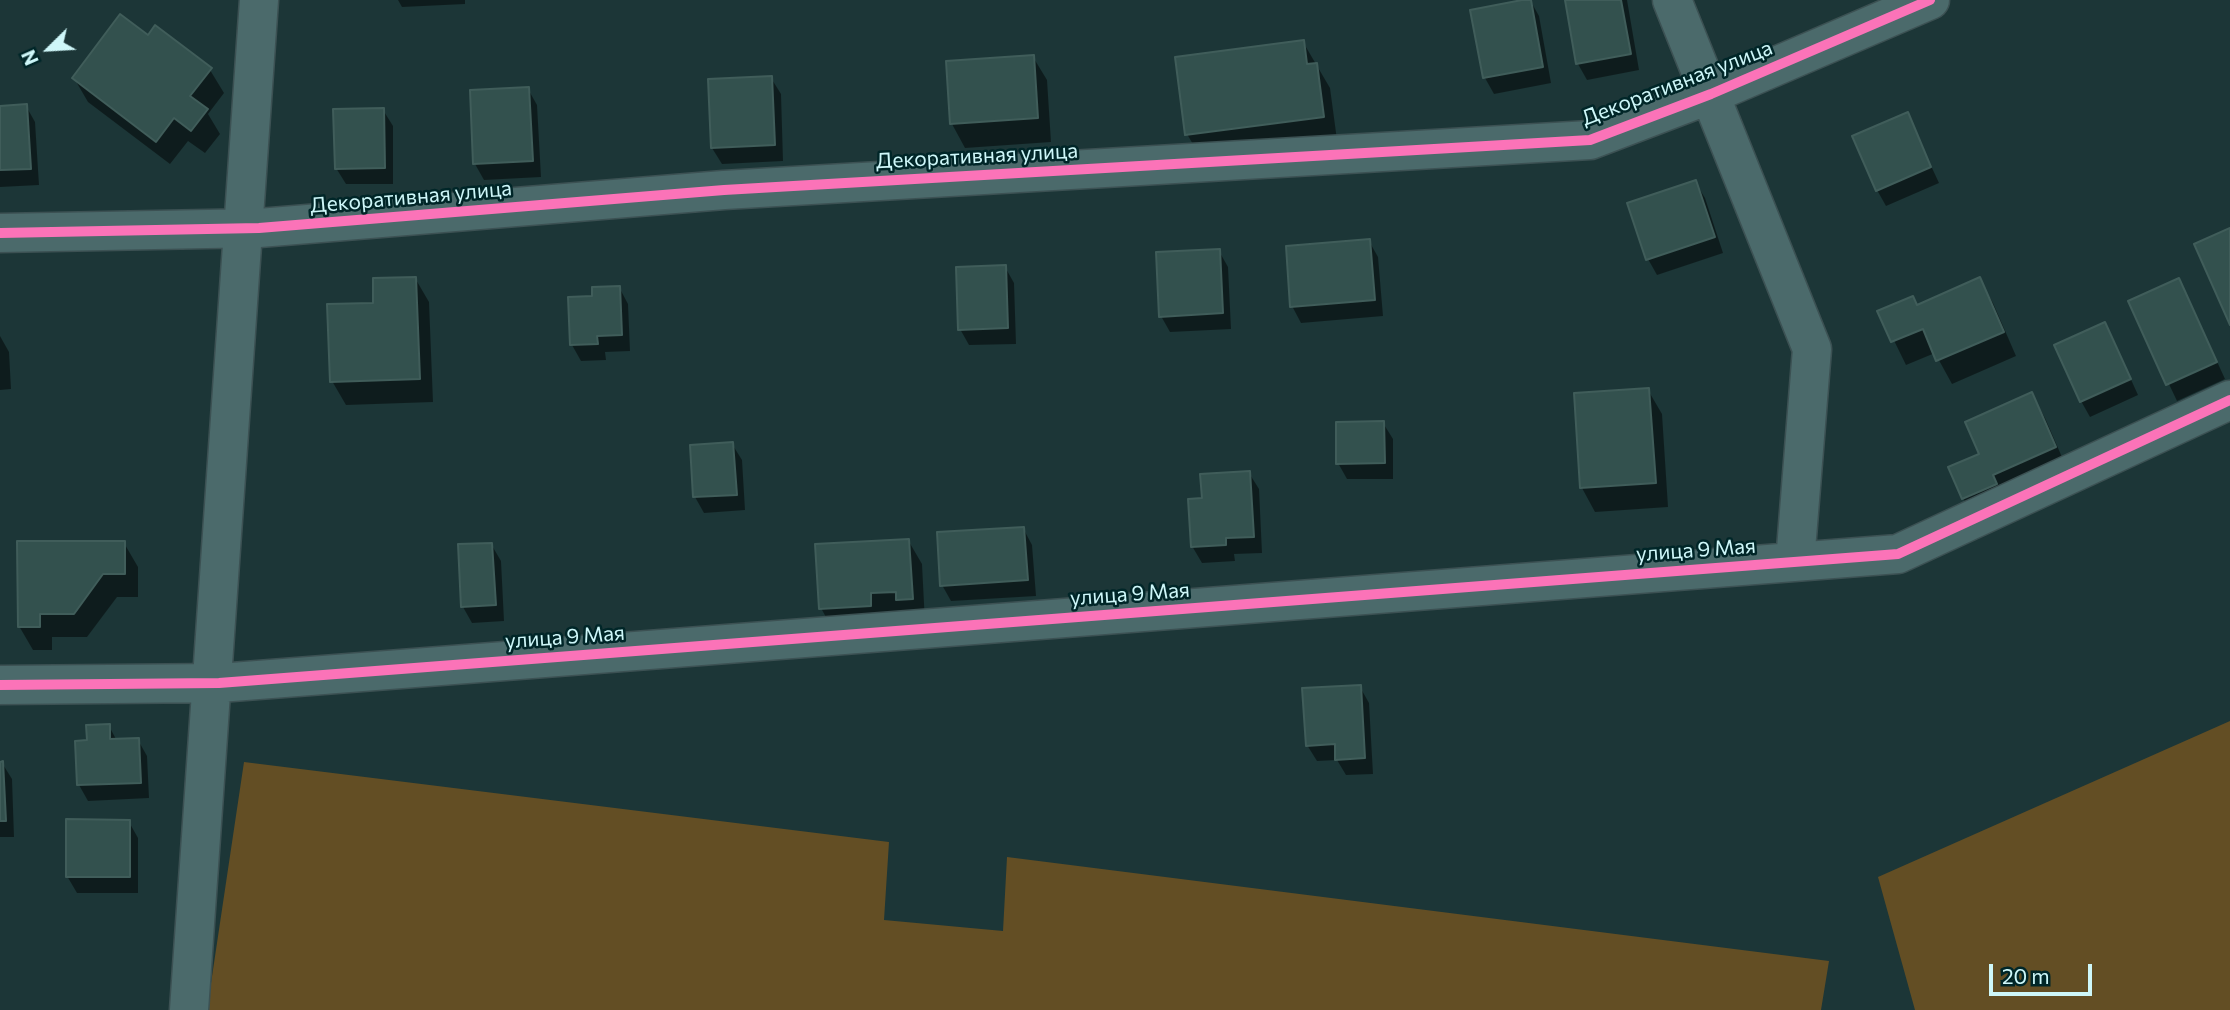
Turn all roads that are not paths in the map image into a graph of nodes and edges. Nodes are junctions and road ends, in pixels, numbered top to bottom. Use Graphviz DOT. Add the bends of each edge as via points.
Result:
graph roads {
  1 [pos="259,0"];
  2 [pos="1672,0"];
  3 [pos="1930,0"];
  4 [pos="1711,94"];
  5 [pos="243,229"];
  6 [pos="0,233"];
  7 [pos="2230,400"];
  8 [pos="1795,562"];
  9 [pos="212,683"];
  10 [pos="0,685"];
  11 [pos="189,1010"];
  1 -- 5 [label="street"];
  2 -- 4 [label="street"];
  3 -- 4 [label="street, Декоративная улица"];
  4 -- 5 [label="street, Декоративная улица" via="1590,140 724,190"];
  4 -- 8 [label="street" via="1812,349"];
  5 -- 6 [label="street, Декоративная улица"];
  5 -- 9 [label="street"];
  7 -- 8 [label="street, улица 9 Мая" via="1898,554"];
  8 -- 9 [label="street, улица 9 Мая"];
  9 -- 10 [label="street, улица 9 Мая"];
  9 -- 11 [label="street"];
}
